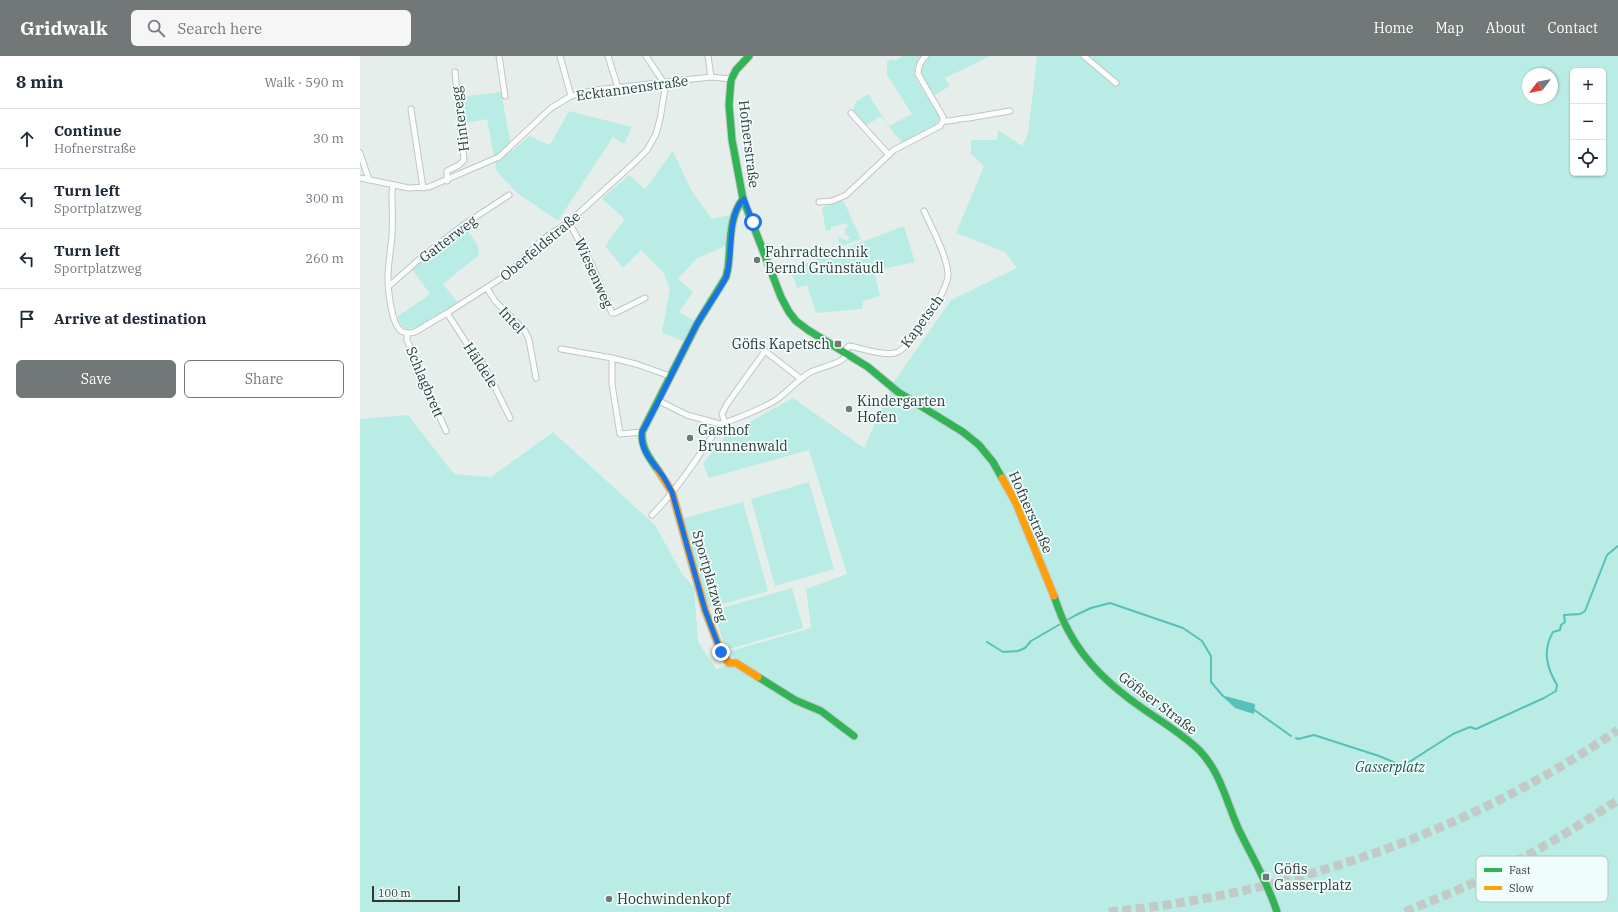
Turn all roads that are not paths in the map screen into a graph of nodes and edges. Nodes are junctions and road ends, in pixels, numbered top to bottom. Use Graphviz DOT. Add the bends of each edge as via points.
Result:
graph roads {
  1 [pos="499,56"];
  2 [pos="560,56"];
  3 [pos="608,56"];
  4 [pos="646,56"];
  5 [pos="708,56"];
  6 [pos="750,56"];
  7 [pos="926,56"];
  8 [pos="1084,56"];
  9 [pos="455,72"];
  10 [pos="711,77"];
  11 [pos="731,79"];
  12 [pos="1116,82"];
  13 [pos="665,83"];
  14 [pos="618,88"];
  15 [pos="505,96"];
  16 [pos="571,96"];
  17 [pos="411,109"];
  18 [pos="1010,111"];
  19 [pos="851,113"];
  20 [pos="943,121"];
  21 [pos="360,153"];
  22 [pos="889,155"];
  23 [pos="360,178"];
  24 [pos="369,180"];
  25 [pos="447,180"];
  26 [pos="393,185"];
  27 [pos="423,188"];
  28 [pos="509,195"];
  29 [pos="744,199"];
  30 [pos="819,202"];
  31 [pos="924,211"];
  32 [pos="569,222"];
  33 [pos="389,286"];
  34 [pos="487,288"];
  35 [pos="645,298"];
  36 [pos="447,313"];
  37 [pos="406,333"];
  38 [pos="755,342"];
  39 [pos="561,349"];
  40 [pos="765,351"];
  41 [pos="845,353"];
  42 [pos="612,358"];
  43 [pos="670,376"];
  44 [pos="536,378"];
  45 [pos="801,379"];
  46 [pos="659,401"];
  47 [pos="510,418"];
  48 [pos="725,424"];
  49 [pos="446,431"];
  50 [pos="642,432"];
  51 [pos="672,492"];
  52 [pos="652,515"];
  53 [pos="1067,629"];
  54 [pos="854,736"];
  55 [pos="1277,912"];
  1 -- 15 [label="street"];
  2 -- 16 [label="street"];
  3 -- 14 [label="street"];
  4 -- 13 [label="street"];
  5 -- 10 [label="street"];
  6 -- 11 [label="main road"];
  7 -- 20 [label="street" via="920,62 918,74"];
  8 -- 12 [label="street"];
  9 -- 25 [label="street, Hinteregg" via="464,160 447,171"];
  10 -- 11 [label="street, Ecktannenstraße"];
  10 -- 13 [label="street, Ecktannenstraße"];
  11 -- 29 [label="main road, Hofnerstraße" via="730,109 739,183"];
  13 -- 14 [label="street, Ecktannenstraße"];
  13 -- 32 [label="street, Oberfeldstraße" via="656,134 647,150"];
  14 -- 16 [label="street, Ecktannenstraße"];
  16 -- 25 [label="street, Ecktannenstraße" via="551,108 499,157"];
  17 -- 27 [label="street"];
  18 -- 20 [label="street"];
  19 -- 22 [label="street"];
  20 -- 22 [label="street" via="940,126"];
  21 -- 24 [label="street"];
  22 -- 30 [label="street" via="846,194 832,201"];
  23 -- 24 [label="street, Ecktannenstraße"];
  24 -- 26 [label="street, Ecktannenstraße"];
  25 -- 27 [label="street, Ecktannenstraße"];
  26 -- 27 [label="street, Ecktannenstraße"];
  26 -- 33 [label="street"];
  28 -- 33 [label="street, Gatterweg" via="462,226"];
  29 -- 41 [label="main road, Hofnerstraße" via="789,312 808,330"];
  29 -- 43 [label="main road" via="735,212 726,277 699,320"];
  31 -- 41 [label="street, Kapetsch" via="948,272 945,289 915,336 899,352 889,354 849,346"];
  32 -- 34 [label="street, Oberfeldstraße" via="543,239 508,274"];
  32 -- 35 [label="street, Wiesenweg" via="592,264 612,313 615,314"];
  33 -- 37 [label="street" via="396,322 402,332"];
  34 -- 36 [label="street, Oberfeldstraße"];
  34 -- 44 [label="street, Intel" via="495,301 525,331"];
  36 -- 37 [label="street, Oberfeldstraße" via="416,332"];
  36 -- 47 [label="street, Häldele" via="484,365"];
  37 -- 49 [label="street, Schlagbrett"];
  38 -- 40 [label="street"];
  39 -- 42 [label="street"];
  40 -- 45 [label="street"];
  40 -- 48 [label="street" via="727,404 722,414"];
  41 -- 45 [label="street" via="843,360 816,370"];
  41 -- 53 [label="main road, Hofnerstraße" via="893,382 908,397 979,445 1016,503"];
  42 -- 43 [label="street"];
  42 -- 50 [label="street" via="612,384 620,434"];
  43 -- 46 [label="main road"];
  45 -- 48 [label="street" via="775,401"];
  46 -- 48 [label="street" via="687,415"];
  46 -- 50 [label="main road"];
  48 -- 51 [label="street" via="716,431"];
  50 -- 51 [label="main road, Sportplatzweg" via="646,455"];
  51 -- 52 [label="street"];
  51 -- 54 [label="main road, Sportplatzweg" via="705,610 721,652 729,663 740,665 795,700 821,710"];
  53 -- 55 [label="main road, Göfiser Straße" via="1090,665 1106,680 1123,695 1183,736 1205,757"];
}
